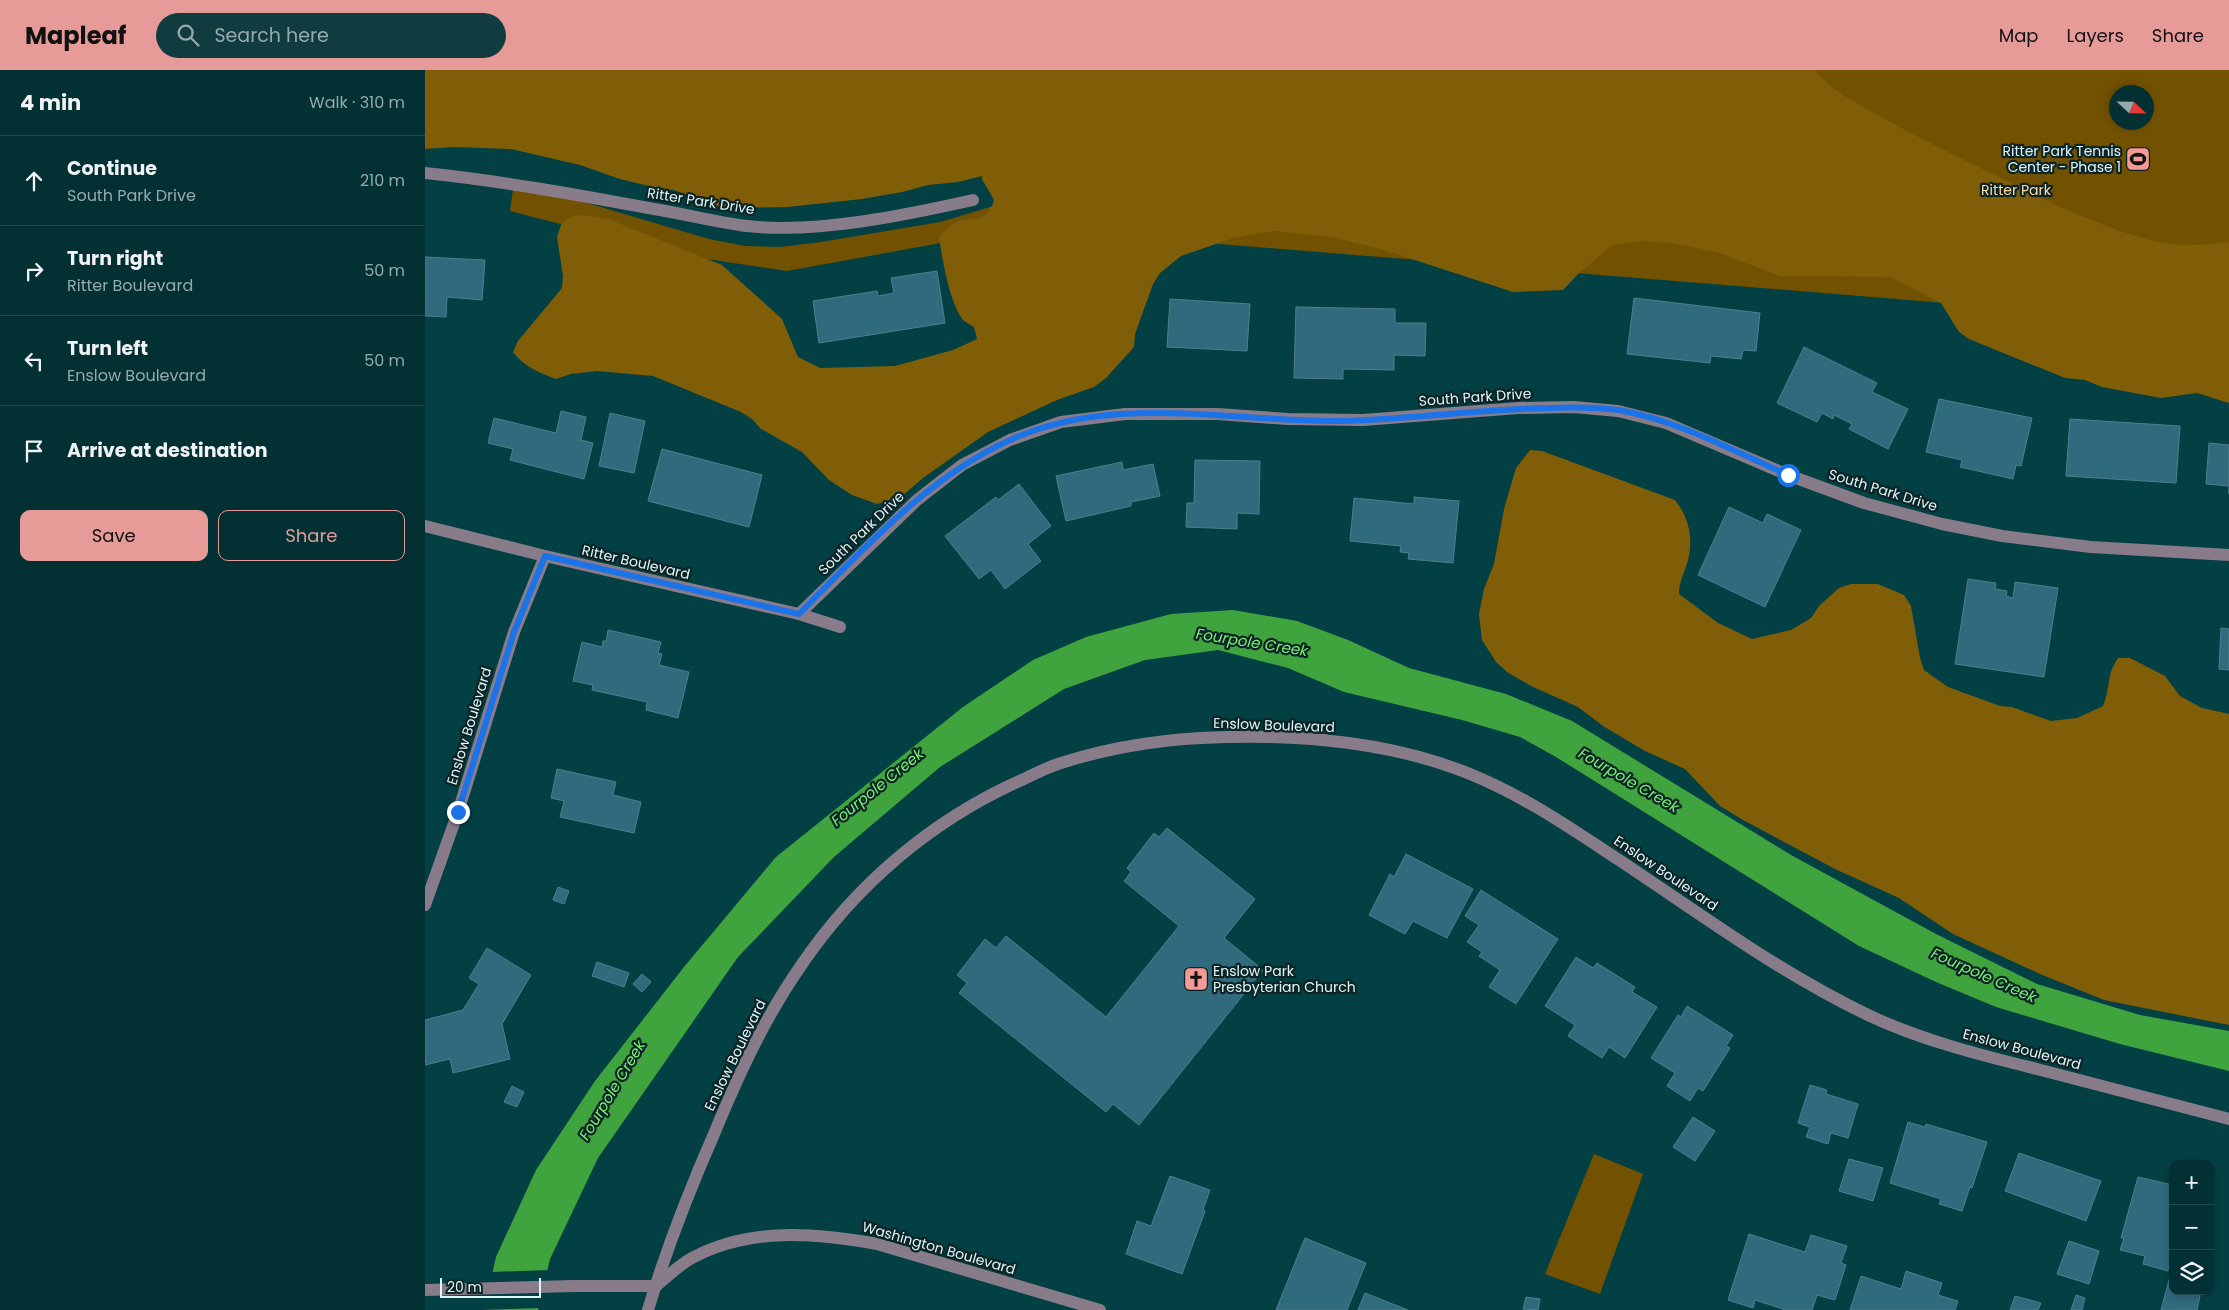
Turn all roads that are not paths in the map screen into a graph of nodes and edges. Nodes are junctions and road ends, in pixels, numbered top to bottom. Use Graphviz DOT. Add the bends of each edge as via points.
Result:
graph roads {
  1 [pos="425,173"];
  2 [pos="973,200"];
  3 [pos="425,526"];
  4 [pos="2229,555"];
  5 [pos="545,556"];
  6 [pos="799,614"];
  7 [pos="840,627"];
  8 [pos="425,905"];
  9 [pos="2229,1119"];
  10 [pos="656,1286"];
  11 [pos="425,1290"];
  12 [pos="1092,1309"];
  13 [pos="648,1310"];
  1 -- 2 [label="street, Ritter Park Drive" via="515,184 748,226 796,227 855,221 920,212"];
  3 -- 5 [label="street, Ritter Boulevard"];
  4 -- 6 [label="street, South Park Drive" via="2091,547 2002,536 1942,524 1865,503 1788,475 1666,423 1618,410 1518,408 1363,420 1125,414 1061,422 1010,440 962,466 917,500"];
  5 -- 6 [label="street, Ritter Boulevard"];
  5 -- 8 [label="street, Enslow Boulevard" via="514,632 458,812"];
  6 -- 7 [label="street, Ritter Boulevard"];
  9 -- 10 [label="street, Enslow Boulevard" via="1991,1057 1871,1017 1777,965 1528,802 1472,774 1416,755 1360,745 1252,737 1193,738 1122,748 1058,763 993,792 938,825 889,864 839,915 800,966 762,1029 699,1167"];
  10 -- 11 [label="street"];
  10 -- 12 [label="street, Washington Boulevard" via="691,1258 726,1243 766,1236 810,1235 877,1244"];
  10 -- 13 [label="street"];
}
